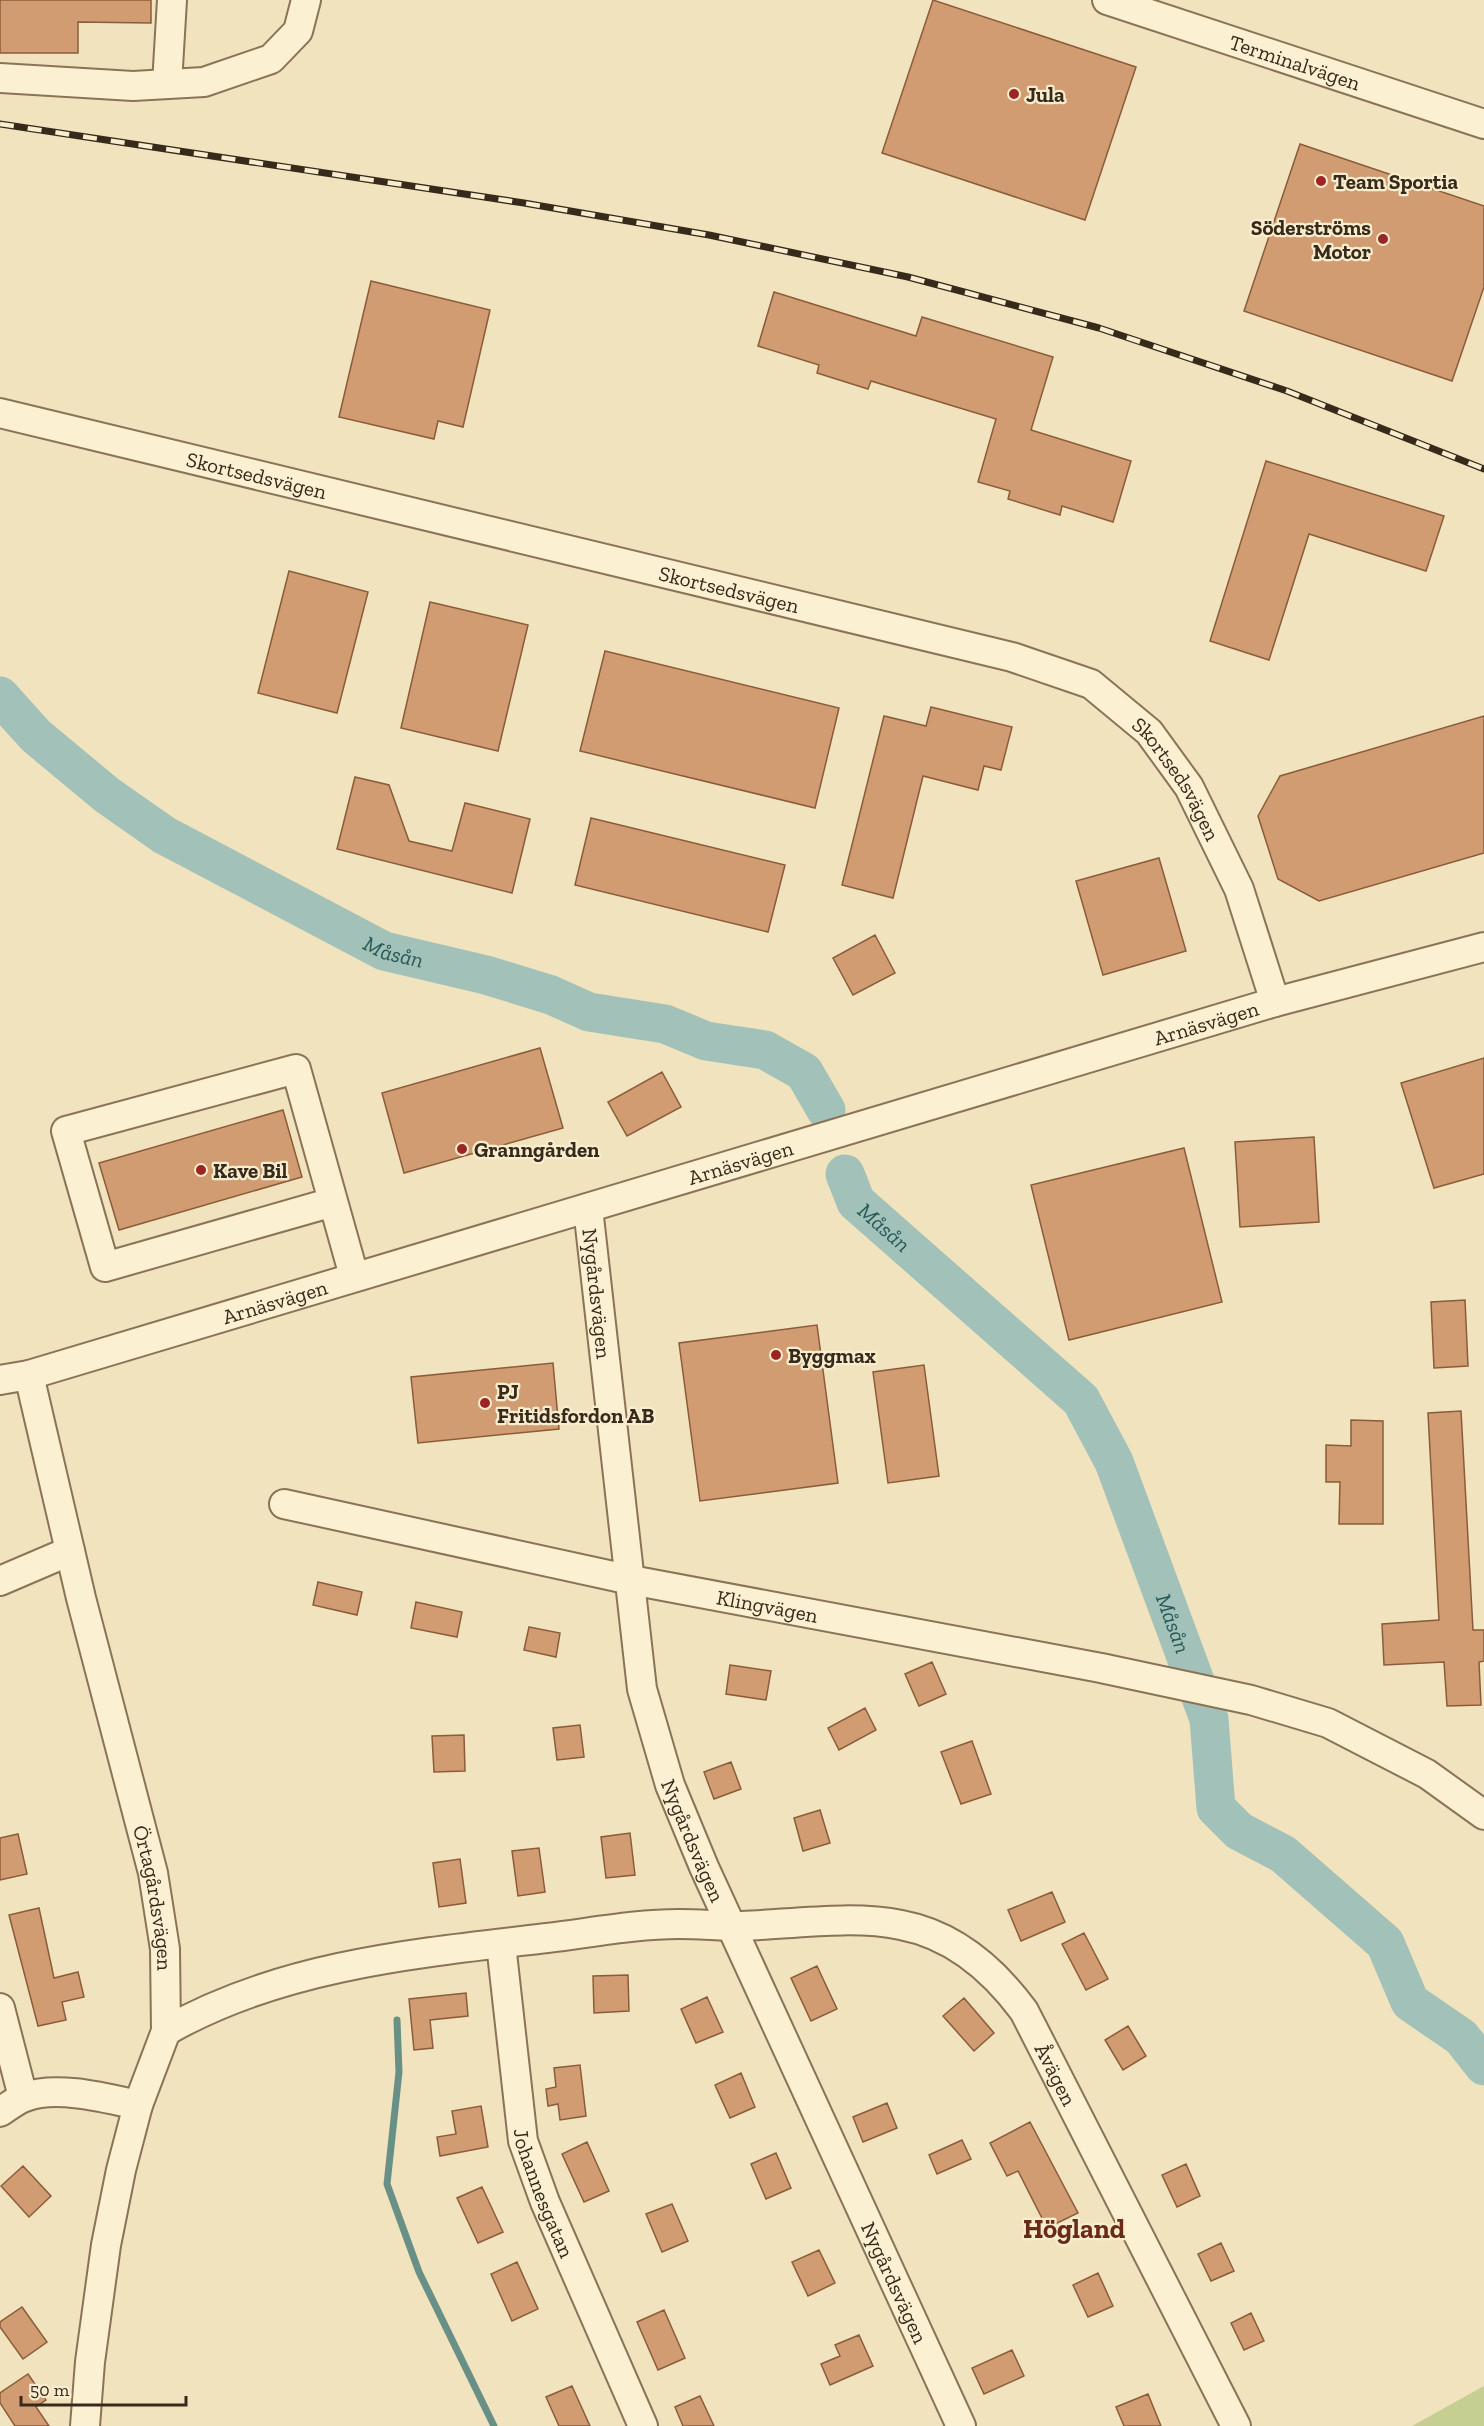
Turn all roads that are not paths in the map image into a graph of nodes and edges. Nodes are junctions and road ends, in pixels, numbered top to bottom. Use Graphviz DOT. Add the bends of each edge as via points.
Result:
graph roads {
  1 [pos="172,0"];
  2 [pos="306,0"];
  3 [pos="1107,0"];
  4 [pos="0,78"];
  5 [pos="167,84"];
  6 [pos="1484,124"];
  7 [pos="0,413"];
  8 [pos="1484,947"];
  9 [pos="1275,1002"];
  10 [pos="333,1202"];
  11 [pos="588,1208"];
  12 [pos="354,1276"];
  13 [pos="29,1375"];
  14 [pos="0,1380"];
  15 [pos="284,1504"];
  16 [pos="70,1551"];
  17 [pos="631,1580"];
  18 [pos="0,1581"];
  19 [pos="1484,1815"];
  20 [pos="733,1926"];
  21 [pos="501,1944"];
  22 [pos="0,2008"];
  23 [pos="166,2031"];
  24 [pos="12,2104"];
  25 [pos="138,2105"];
  26 [pos="86,2426"];
  27 [pos="643,2426"];
  28 [pos="961,2426"];
  29 [pos="1236,2426"];
  1 -- 5 [label="street"];
  2 -- 5 [label="street" via="298,30 271,59 204,82"];
  3 -- 6 [label="street, Terminalvägen"];
  4 -- 5 [label="street"];
  7 -- 9 [label="street, Skortsedsvägen" via="1012,657 1091,684 1149,732 1189,787 1239,890"];
  8 -- 9 [label="street, Arnäsvägen"];
  9 -- 11 [label="street, Arnäsvägen"];
  10 -- 10 [label="street" via="296,1069 66,1131 105,1267"];
  10 -- 12 [label="street"];
  11 -- 12 [label="street, Arnäsvägen"];
  11 -- 17 [label="street, Nygårdsvägen"];
  12 -- 13 [label="street, Arnäsvägen"];
  13 -- 14 [label="street, Arnäsvägen"];
  13 -- 16 [label="street, Örtagårdsvägen"];
  15 -- 17 [label="street, Klingvägen"];
  16 -- 18 [label="street"];
  16 -- 23 [label="street, Örtagårdsvägen" via="153,1873 165,1949"];
  17 -- 19 [label="street, Klingvägen" via="1251,1700 1328,1723 1427,1774"];
  17 -- 20 [label="street, Nygårdsvägen" via="642,1689 670,1785"];
  20 -- 21 [label="street" via="677,1924"];
  20 -- 28 [label="street, Nygårdsvägen"];
  20 -- 29 [label="street, Åvägen" via="879,1921 903,1925 974,1956 1002,1981 1024,2011 1055,2068"];
  21 -- 23 [label="street" via="375,1961 302,1976 227,2001"];
  21 -- 27 [label="street, Johannesgatan" via="523,2141 545,2202"];
  22 -- 24 [label="street"];
  23 -- 25 [label="street, Örtagårdsvägen"];
  24 -- 25 [label="street" via="38,2094 70,2094"];
  25 -- 26 [label="street, Örtagårdsvägen" via="106,2246 90,2362"];
}
